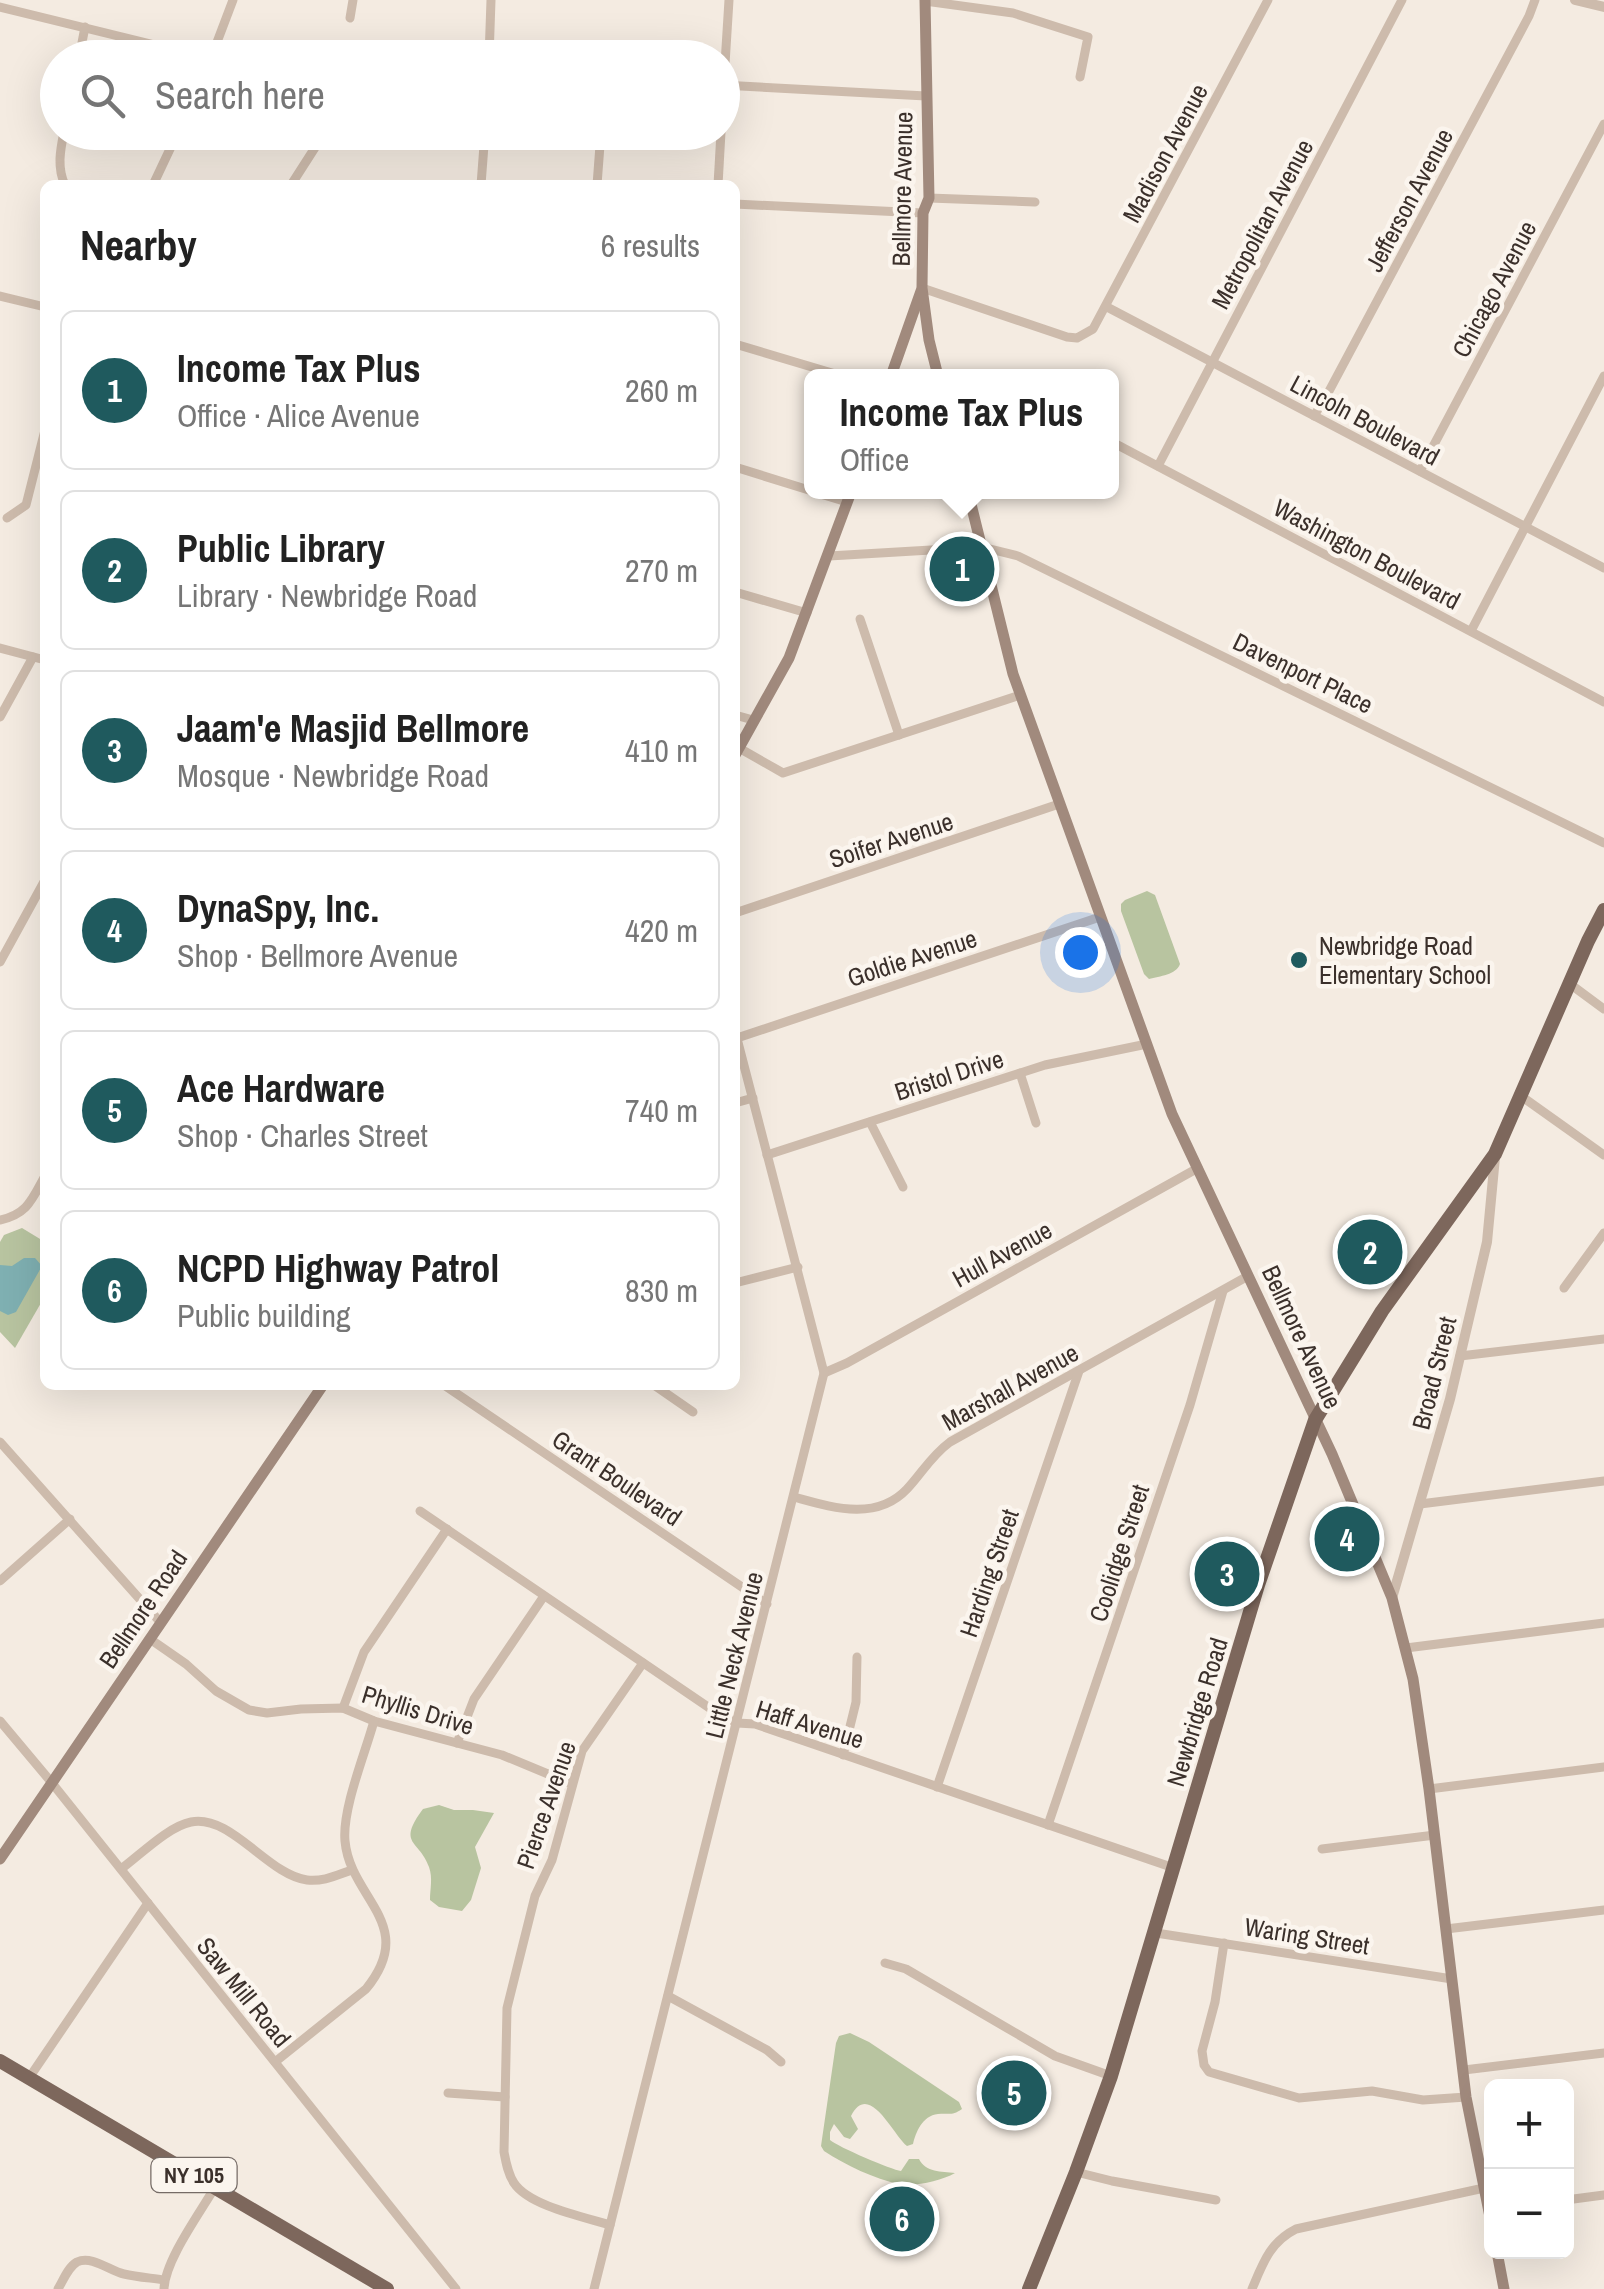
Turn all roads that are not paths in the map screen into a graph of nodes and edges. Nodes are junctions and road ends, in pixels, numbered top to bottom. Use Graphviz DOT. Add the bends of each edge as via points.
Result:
graph roads {
  1 [pos="233,0"];
  2 [pos="353,0"];
  3 [pos="491,0"];
  4 [pos="729,0"];
  5 [pos="925,0"];
  6 [pos="1268,0"];
  7 [pos="1402,0"];
  8 [pos="1534,0"];
  9 [pos="1574,0"];
  10 [pos="1604,7"];
  11 [pos="0,8"];
  12 [pos="350,18"];
  13 [pos="86,27"];
  14 [pos="83,40"];
  15 [pos="138,40"];
  16 [pos="217,40"];
  17 [pos="490,40"];
  18 [pos="726,40"];
  19 [pos="1080,77"];
  20 [pos="740,86"];
  21 [pos="926,96"];
  22 [pos="1604,124"];
  23 [pos="60,150"];
  24 [pos="170,150"];
  25 [pos="313,150"];
  26 [pos="483,150"];
  27 [pos="600,150"];
  28 [pos="720,150"];
  29 [pos="63,180"];
  30 [pos="155,180"];
  31 [pos="295,180"];
  32 [pos="480,180"];
  33 [pos="597,180"];
  34 [pos="718,180"];
  35 [pos="930,198"];
  36 [pos="1035,202"];
  37 [pos="740,204"];
  38 [pos="922,213"];
  39 [pos="922,288"];
  40 [pos="0,296"];
  41 [pos="40,305"];
  42 [pos="1107,307"];
  43 [pos="740,345"];
  44 [pos="1212,362"];
  45 [pos="819,369"];
  46 [pos="893,369"];
  47 [pos="936,369"];
  48 [pos="1604,376"];
  49 [pos="1314,416"];
  50 [pos="1119,446"];
  51 [pos="40,450"];
  52 [pos="1158,466"];
  53 [pos="740,469"];
  54 [pos="1420,472"];
  55 [pos="804,488"];
  56 [pos="848,499"];
  57 [pos="970,499"];
  58 [pos="7,518"];
  59 [pos="1525,526"];
  60 [pos="982,547"];
  61 [pos="828,556"];
  62 [pos="1604,568"];
  63 [pos="740,594"];
  64 [pos="807,614"];
  65 [pos="860,619"];
  66 [pos="1471,631"];
  67 [pos="0,648"];
  68 [pos="33,657"];
  69 [pos="40,659"];
  70 [pos="1020,695"];
  71 [pos="1604,702"];
  72 [pos="740,716"];
  73 [pos="0,718"];
  74 [pos="753,720"];
  75 [pos="899,734"];
  76 [pos="740,745"];
  77 [pos="740,752"];
  78 [pos="1059,804"];
  79 [pos="1604,843"];
  80 [pos="40,889"];
  81 [pos="1604,910"];
  82 [pos="740,911"];
  83 [pos="1100,916"];
  84 [pos="0,962"];
  85 [pos="1570,984"];
  86 [pos="1604,1009"];
  87 [pos="740,1033"];
  88 [pos="1147,1044"];
  89 [pos="740,1049"];
  90 [pos="1020,1072"];
  91 [pos="1521,1096"];
  92 [pos="753,1098"];
  93 [pos="740,1102"];
  94 [pos="870,1122"];
  95 [pos="1036,1124"];
  96 [pos="1495,1154"];
  97 [pos="766,1155"];
  98 [pos="1604,1155"];
  99 [pos="1198,1168"];
  100 [pos="40,1185"];
  101 [pos="904,1187"];
  102 [pos="0,1220"];
  103 [pos="1604,1233"];
  104 [pos="798,1268"];
  105 [pos="1248,1276"];
  106 [pos="740,1282"];
  107 [pos="1564,1288"];
  108 [pos="1223,1291"];
  109 [pos="1604,1339"];
  110 [pos="1460,1356"];
  111 [pos="1079,1371"];
  112 [pos="824,1373"];
  113 [pos="320,1390"];
  114 [pos="451,1390"];
  115 [pos="661,1390"];
  116 [pos="693,1412"];
  117 [pos="1316,1420"];
  118 [pos="0,1442"];
  119 [pos="1604,1481"];
  120 [pos="794,1497"];
  121 [pos="1420,1504"];
  122 [pos="420,1511"];
  123 [pos="70,1519"];
  124 [pos="447,1530"];
  125 [pos="0,1581"];
  126 [pos="544,1596"];
  127 [pos="1392,1598"];
  128 [pos="768,1604"];
  129 [pos="161,1623"];
  130 [pos="1604,1624"];
  131 [pos="150,1639"];
  132 [pos="1406,1648"];
  133 [pos="858,1657"];
  134 [pos="643,1664"];
  135 [pos="343,1708"];
  136 [pos="0,1721"];
  137 [pos="374,1721"];
  138 [pos="737,1723"];
  139 [pos="457,1743"];
  140 [pos="843,1755"];
  141 [pos="1604,1767"];
  142 [pos="52,1783"];
  143 [pos="572,1784"];
  144 [pos="936,1787"];
  145 [pos="1429,1789"];
  146 [pos="1048,1825"];
  147 [pos="1435,1835"];
  148 [pos="1322,1849"];
  149 [pos="0,1859"];
  150 [pos="1174,1868"];
  151 [pos="121,1869"];
  152 [pos="352,1870"];
  153 [pos="148,1903"];
  154 [pos="1604,1910"];
  155 [pos="1446,1930"];
  156 [pos="1156,1933"];
  157 [pos="1224,1943"];
  158 [pos="884,1963"];
  159 [pos="1452,1979"];
  160 [pos="668,1996"];
  161 [pos="1604,2053"];
  162 [pos="0,2060"];
  163 [pos="275,2062"];
  164 [pos="781,2062"];
  165 [pos="1464,2070"];
  166 [pos="1111,2076"];
  167 [pos="29,2078"];
  168 [pos="448,2093"];
  169 [pos="505,2097"];
  170 [pos="1466,2097"];
  171 [pos="1076,2172"];
  172 [pos="215,2187"];
  173 [pos="1484,2188"];
  174 [pos="1604,2195"];
  175 [pos="1574,2199"];
  176 [pos="1216,2200"];
  177 [pos="610,2225"];
  178 [pos="1498,2259"];
  179 [pos="164,2284"];
  180 [pos="58,2289"];
  181 [pos="387,2289"];
  182 [pos="456,2289"];
  183 [pos="594,2289"];
  184 [pos="1029,2289"];
  185 [pos="1252,2289"];
  186 [pos="1504,2289"];
  1 -- 16 [label="street"];
  2 -- 12 [label="street"];
  3 -- 17 [label="street"];
  4 -- 18 [label="street"];
  5 -- 19 [label="street" via="1014,13 1088,37"];
  5 -- 21 [label="main road, Bellmore Avenue"];
  6 -- 42 [label="street, Madison Avenue"];
  7 -- 44 [label="street, Metropolitan Avenue"];
  8 -- 49 [label="street, Jefferson Avenue"];
  9 -- 10 [label="street"];
  11 -- 13 [label="street"];
  13 -- 14 [label="street"];
  13 -- 15 [label="street"];
  20 -- 21 [label="street"];
  21 -- 35 [label="main road, Bellmore Avenue"];
  22 -- 54 [label="street, Chicago Avenue"];
  23 -- 29 [label="street"];
  24 -- 30 [label="street"];
  25 -- 31 [label="street"];
  26 -- 32 [label="street"];
  27 -- 33 [label="street"];
  28 -- 34 [label="street"];
  35 -- 36 [label="street"];
  35 -- 38 [label="main road, Bellmore Avenue"];
  37 -- 38 [label="street"];
  38 -- 39 [label="main road, Bellmore Avenue"];
  39 -- 42 [label="street, Madison Avenue" via="1077,338 1098,324"];
  39 -- 46 [label="main road"];
  39 -- 47 [label="main road, Bellmore Avenue"];
  40 -- 41 [label="street"];
  42 -- 44 [label="street, Lincoln Boulevard"];
  43 -- 45 [label="street"];
  44 -- 49 [label="street, Lincoln Boulevard"];
  44 -- 52 [label="street, Metropolitan Avenue"];
  48 -- 59 [label="street"];
  49 -- 54 [label="street, Lincoln Boulevard"];
  50 -- 52 [label="street, Washington Boulevard"];
  51 -- 58 [label="street" via="26,505"];
  52 -- 66 [label="street, Washington Boulevard"];
  53 -- 55 [label="street"];
  54 -- 59 [label="street, Lincoln Boulevard"];
  56 -- 61 [label="main road"];
  57 -- 60 [label="main road, Bellmore Avenue"];
  59 -- 62 [label="street, Lincoln Boulevard"];
  59 -- 66 [label="street"];
  60 -- 61 [label="street"];
  60 -- 70 [label="main road, Bellmore Avenue"];
  60 -- 79 [label="street, Davenport Place" via="1018,556"];
  61 -- 64 [label="main road"];
  63 -- 64 [label="street"];
  64 -- 74 [label="main road"];
  65 -- 75 [label="street"];
  66 -- 71 [label="street, Washington Boulevard"];
  67 -- 68 [label="street"];
  68 -- 69 [label="street"];
  68 -- 73 [label="street"];
  70 -- 75 [label="street"];
  70 -- 78 [label="main road, Bellmore Avenue"];
  72 -- 74 [label="street"];
  74 -- 76 [label="main road"];
  75 -- 77 [label="street" via="783,773"];
  78 -- 82 [label="street, Soifer Avenue"];
  78 -- 83 [label="main road, Bellmore Avenue"];
  80 -- 84 [label="street"];
  81 -- 85 [label="main road, Newbridge Road"];
  83 -- 87 [label="street, Goldie Avenue"];
  83 -- 88 [label="main road, Bellmore Avenue"];
  85 -- 86 [label="street"];
  85 -- 91 [label="main road, Newbridge Road"];
  88 -- 90 [label="street, Bristol Drive"];
  88 -- 99 [label="main road, Bellmore Avenue"];
  89 -- 92 [label="street, Little Neck Avenue"];
  90 -- 94 [label="street, Bristol Drive"];
  90 -- 95 [label="street"];
  91 -- 96 [label="main road, Newbridge Road"];
  91 -- 98 [label="street"];
  92 -- 93 [label="street"];
  92 -- 97 [label="street, Little Neck Avenue"];
  94 -- 97 [label="street, Bristol Drive"];
  94 -- 101 [label="street"];
  96 -- 110 [label="street, Broad Street" via="1487,1242"];
  96 -- 117 [label="main road, Newbridge Road" via="1382,1311"];
  97 -- 104 [label="street, Little Neck Avenue"];
  99 -- 105 [label="main road, Bellmore Avenue"];
  99 -- 112 [label="street, Hull Avenue"];
  100 -- 102 [label="street" via="18,1216"];
  103 -- 107 [label="street"];
  104 -- 106 [label="street"];
  104 -- 112 [label="street, Little Neck Avenue"];
  105 -- 108 [label="street, Marshall Avenue"];
  105 -- 117 [label="main road, Bellmore Avenue"];
  108 -- 111 [label="street, Marshall Avenue"];
  108 -- 146 [label="street, Coolidge Street"];
  109 -- 110 [label="street"];
  110 -- 121 [label="street, Broad Street"];
  111 -- 120 [label="street, Marshall Avenue" via="950,1442 882,1506 850,1510"];
  111 -- 144 [label="street, Harding Street"];
  112 -- 120 [label="street, Little Neck Avenue"];
  113 -- 129 [label="main road, Bellmore Road"];
  114 -- 128 [label="street, Grant Boulevard"];
  115 -- 116 [label="street"];
  117 -- 127 [label="main road, Bellmore Avenue"];
  117 -- 150 [label="main road, Newbridge Road" via="1258,1586"];
  118 -- 123 [label="street"];
  119 -- 121 [label="street"];
  120 -- 128 [label="street, Little Neck Avenue"];
  121 -- 127 [label="street, Broad Street"];
  122 -- 124 [label="street, Haff Avenue"];
  123 -- 125 [label="street"];
  123 -- 129 [label="street"];
  124 -- 126 [label="street, Haff Avenue"];
  124 -- 135 [label="street" via="364,1652"];
  126 -- 134 [label="street, Haff Avenue"];
  126 -- 139 [label="street" via="474,1699"];
  127 -- 132 [label="main road, Bellmore Avenue"];
  128 -- 138 [label="street, Little Neck Avenue"];
  129 -- 131 [label="main road, Bellmore Road"];
  130 -- 132 [label="street"];
  131 -- 135 [label="street, Phyllis Drive" via="248,1710"];
  131 -- 142 [label="main road, Bellmore Road"];
  132 -- 145 [label="main road, Bellmore Avenue"];
  133 -- 140 [label="street"];
  134 -- 138 [label="street, Haff Avenue"];
  134 -- 143 [label="street, Pierce Avenue" via="588,1743"];
  135 -- 137 [label="street, Phyllis Drive"];
  136 -- 142 [label="street, Saw Mill Road"];
  137 -- 139 [label="street, Phyllis Drive"];
  137 -- 152 [label="street" via="344,1830"];
  138 -- 140 [label="street, Haff Avenue"];
  138 -- 160 [label="street, Little Neck Avenue"];
  139 -- 143 [label="street, Phyllis Drive"];
  140 -- 144 [label="street, Haff Avenue"];
  141 -- 145 [label="street"];
  142 -- 149 [label="main road, Bellmore Road"];
  142 -- 151 [label="street, Saw Mill Road"];
  143 -- 169 [label="street, Pierce Avenue" via="515,1973"];
  144 -- 146 [label="street, Haff Avenue"];
  145 -- 147 [label="main road, Bellmore Avenue"];
  146 -- 150 [label="street, Haff Avenue"];
  147 -- 148 [label="street"];
  147 -- 155 [label="main road, Bellmore Avenue"];
  150 -- 156 [label="main road, Newbridge Road"];
  151 -- 152 [label="street" via="174,1828 205,1821 306,1880"];
  151 -- 153 [label="street, Saw Mill Road"];
  152 -- 163 [label="street" via="380,1916 383,1961 366,1989"];
  153 -- 163 [label="street, Saw Mill Road"];
  153 -- 167 [label="street"];
  154 -- 155 [label="street"];
  155 -- 159 [label="main road, Bellmore Avenue"];
  156 -- 157 [label="street, Waring Street"];
  156 -- 166 [label="main road, Newbridge Road"];
  157 -- 159 [label="street, Waring Street"];
  157 -- 170 [label="street" via="1202,2051 1209,2072 1298,2098 1372,2091 1423,2100"];
  158 -- 166 [label="street" via="906,1968 1055,2056"];
  159 -- 165 [label="main road, Bellmore Avenue"];
  160 -- 164 [label="street"];
  160 -- 177 [label="street, Little Neck Avenue"];
  161 -- 165 [label="street"];
  162 -- 167 [label="main road, NY 105"];
  163 -- 182 [label="street, Saw Mill Road"];
  165 -- 170 [label="main road, Bellmore Avenue"];
  166 -- 171 [label="main road, Newbridge Road"];
  167 -- 172 [label="main road, NY 105"];
  168 -- 169 [label="street"];
  169 -- 177 [label="street, Pierce Avenue" via="504,2152 514,2184 531,2198"];
  170 -- 173 [label="main road, Bellmore Avenue"];
  171 -- 176 [label="street"];
  171 -- 184 [label="main road, Newbridge Road"];
  172 -- 179 [label="street"];
  172 -- 181 [label="main road, NY 105"];
  173 -- 185 [label="street" via="1296,2229 1267,2253"];
  174 -- 175 [label="street"];
  177 -- 183 [label="street, Little Neck Avenue"];
  178 -- 186 [label="main road"];
  179 -- 180 [label="street" via="84,2260"];
}
